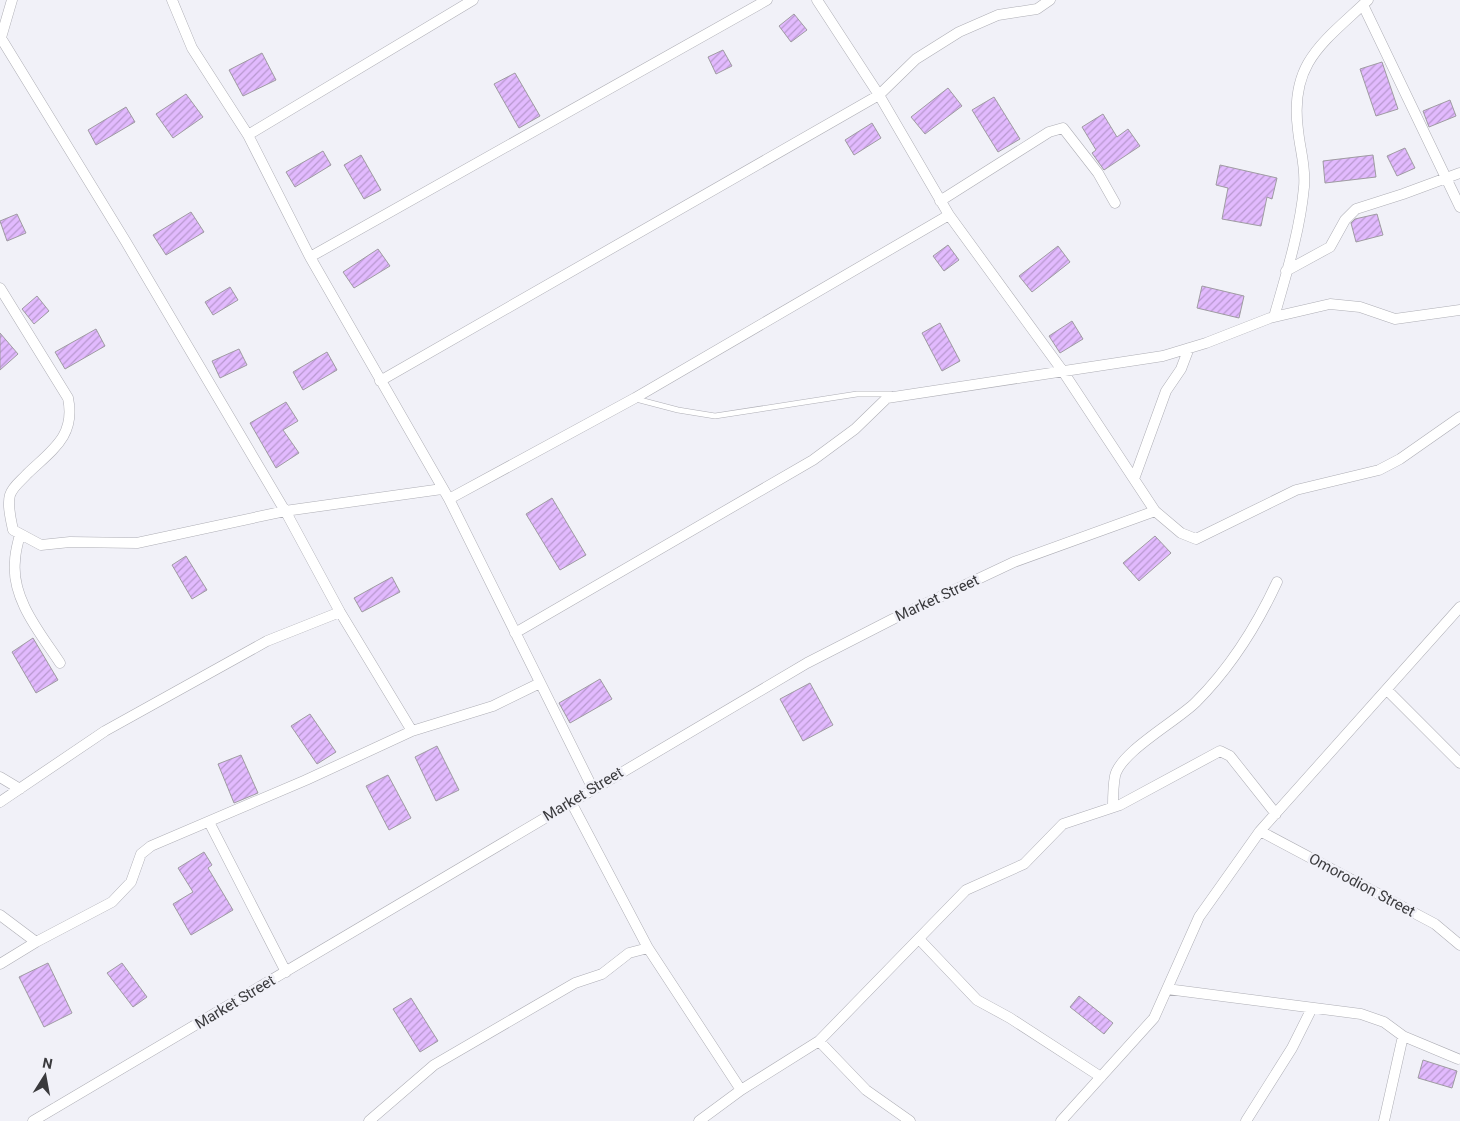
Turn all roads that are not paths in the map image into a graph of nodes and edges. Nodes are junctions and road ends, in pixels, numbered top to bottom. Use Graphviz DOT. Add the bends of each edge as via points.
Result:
graph roads {
  1 [pos="12,0"];
  2 [pos="172,0"];
  3 [pos="472,0"];
  4 [pos="767,0"];
  5 [pos="817,0"];
  6 [pos="1050,0"];
  7 [pos="1365,2"];
  8 [pos="0,40"];
  9 [pos="879,95"];
  10 [pos="248,135"];
  11 [pos="1460,173"];
  12 [pos="1447,179"];
  13 [pos="940,201"];
  14 [pos="1115,202"];
  15 [pos="1460,207"];
  16 [pos="949,215"];
  17 [pos="310,257"];
  18 [pos="1286,271"];
  19 [pos="0,288"];
  20 [pos="1460,310"];
  21 [pos="1274,317"];
  22 [pos="1189,348"];
  23 [pos="1062,370"];
  24 [pos="380,381"];
  25 [pos="899,394"];
  26 [pos="635,398"];
  27 [pos="1460,417"];
  28 [pos="1134,479"];
  29 [pos="442,489"];
  30 [pos="449,499"];
  31 [pos="285,511"];
  32 [pos="1155,511"];
  33 [pos="20,534"];
  34 [pos="1277,582"];
  35 [pos="1460,607"];
  36 [pos="340,612"];
  37 [pos="515,634"];
  38 [pos="60,663"];
  39 [pos="540,683"];
  40 [pos="1387,690"];
  41 [pos="412,730"];
  42 [pos="1460,763"];
  43 [pos="0,777"];
  44 [pos="20,789"];
  45 [pos="593,789"];
  46 [pos="0,802"];
  47 [pos="571,802"];
  48 [pos="1113,807"];
  49 [pos="1276,814"];
  50 [pos="209,822"];
  51 [pos="1260,831"];
  52 [pos="0,915"];
  53 [pos="919,939"];
  54 [pos="36,942"];
  55 [pos="1460,945"];
  56 [pos="648,948"];
  57 [pos="0,964"];
  58 [pos="286,972"];
  59 [pos="1167,989"];
  60 [pos="1312,1008"];
  61 [pos="1403,1036"];
  62 [pos="819,1041"];
  63 [pos="1458,1059"];
  64 [pos="1101,1077"];
  65 [pos="741,1090"];
  66 [pos="33,1121"];
  67 [pos="369,1121"];
  68 [pos="699,1121"];
  69 [pos="910,1121"];
  70 [pos="1061,1121"];
  71 [pos="1246,1121"];
  72 [pos="1384,1121"];
  1 -- 8 [label="street"];
  2 -- 10 [label="street" via="192,48"];
  3 -- 10 [label="street"];
  4 -- 17 [label="street"];
  5 -- 9 [label="street"];
  6 -- 9 [label="street" via="1037,9 998,15 959,32 916,59"];
  7 -- 12 [label="street"];
  7 -- 18 [label="street" via="1318,46 1296,95 1305,185"];
  8 -- 31 [label="street" via="126,242"];
  9 -- 13 [label="street"];
  9 -- 24 [label="street"];
  10 -- 17 [label="street"];
  11 -- 12 [label="street"];
  12 -- 15 [label="street"];
  12 -- 18 [label="street" via="1356,209 1345,220 1330,247"];
  13 -- 14 [label="street" via="1034,140 1063,128 1098,173"];
  13 -- 16 [label="street"];
  16 -- 23 [label="street"];
  16 -- 26 [label="street"];
  17 -- 24 [label="street"];
  18 -- 21 [label="street"];
  19 -- 33 [label="street" via="68,398 71,412 69,427 62,439 15,486 9,497 14,530"];
  20 -- 21 [label="street" via="1395,319 1360,307 1330,304"];
  21 -- 22 [label="street"];
  22 -- 23 [label="street" via="1163,356"];
  22 -- 28 [label="street" via="1181,370 1166,391"];
  23 -- 25 [label="street"];
  23 -- 28 [label="street"];
  24 -- 29 [label="street"];
  25 -- 26 [label="lane" via="857,394 715,416"];
  25 -- 37 [label="street" via="887,398 855,429 813,460"];
  26 -- 30 [label="street"];
  27 -- 32 [label="street" via="1407,455 1378,470 1296,490 1196,539 1181,533"];
  28 -- 32 [label="street"];
  29 -- 30 [label="street"];
  29 -- 31 [label="street"];
  30 -- 37 [label="street"];
  31 -- 33 [label="street" via="137,543 41,545"];
  31 -- 36 [label="street"];
  32 -- 45 [label="street, Market Street" via="1014,562 893,619 806,663"];
  33 -- 38 [label="street" via="14,563 18,587 30,618"];
  34 -- 48 [label="street" via="1262,613 1235,654 1196,702 1129,755 1115,775"];
  35 -- 40 [label="street"];
  36 -- 41 [label="street"];
  36 -- 44 [label="street" via="267,641 105,731"];
  37 -- 39 [label="street"];
  39 -- 41 [label="street" via="493,706"];
  39 -- 45 [label="street"];
  40 -- 42 [label="street"];
  40 -- 49 [label="street"];
  41 -- 50 [label="street"];
  43 -- 44 [label="street"];
  44 -- 46 [label="street"];
  45 -- 47 [label="street, Market Street"];
  47 -- 56 [label="street"];
  47 -- 58 [label="street, Market Street"];
  48 -- 49 [label="street" via="1220,750 1230,756"];
  48 -- 53 [label="street" via="1063,824 1024,864 966,890"];
  49 -- 51 [label="street"];
  50 -- 54 [label="street" via="151,846 141,854 131,882 112,902"];
  50 -- 58 [label="street"];
  51 -- 55 [label="street, Omorodion Street" via="1434,924"];
  51 -- 59 [label="street" via="1199,917"];
  52 -- 54 [label="street"];
  53 -- 62 [label="street"];
  53 -- 64 [label="street" via="977,1000"];
  54 -- 57 [label="street"];
  56 -- 65 [label="street"];
  56 -- 67 [label="street" via="629,952 602,974 575,983 434,1066"];
  58 -- 66 [label="street, Market Street"];
  59 -- 60 [label="street"];
  59 -- 64 [label="street" via="1154,1018"];
  60 -- 61 [label="street" via="1361,1014 1384,1022"];
  60 -- 71 [label="street" via="1292,1048"];
  61 -- 63 [label="street"];
  61 -- 72 [label="street"];
  62 -- 65 [label="street"];
  62 -- 69 [label="street" via="866,1090"];
  64 -- 70 [label="street"];
  65 -- 68 [label="street"];
}
